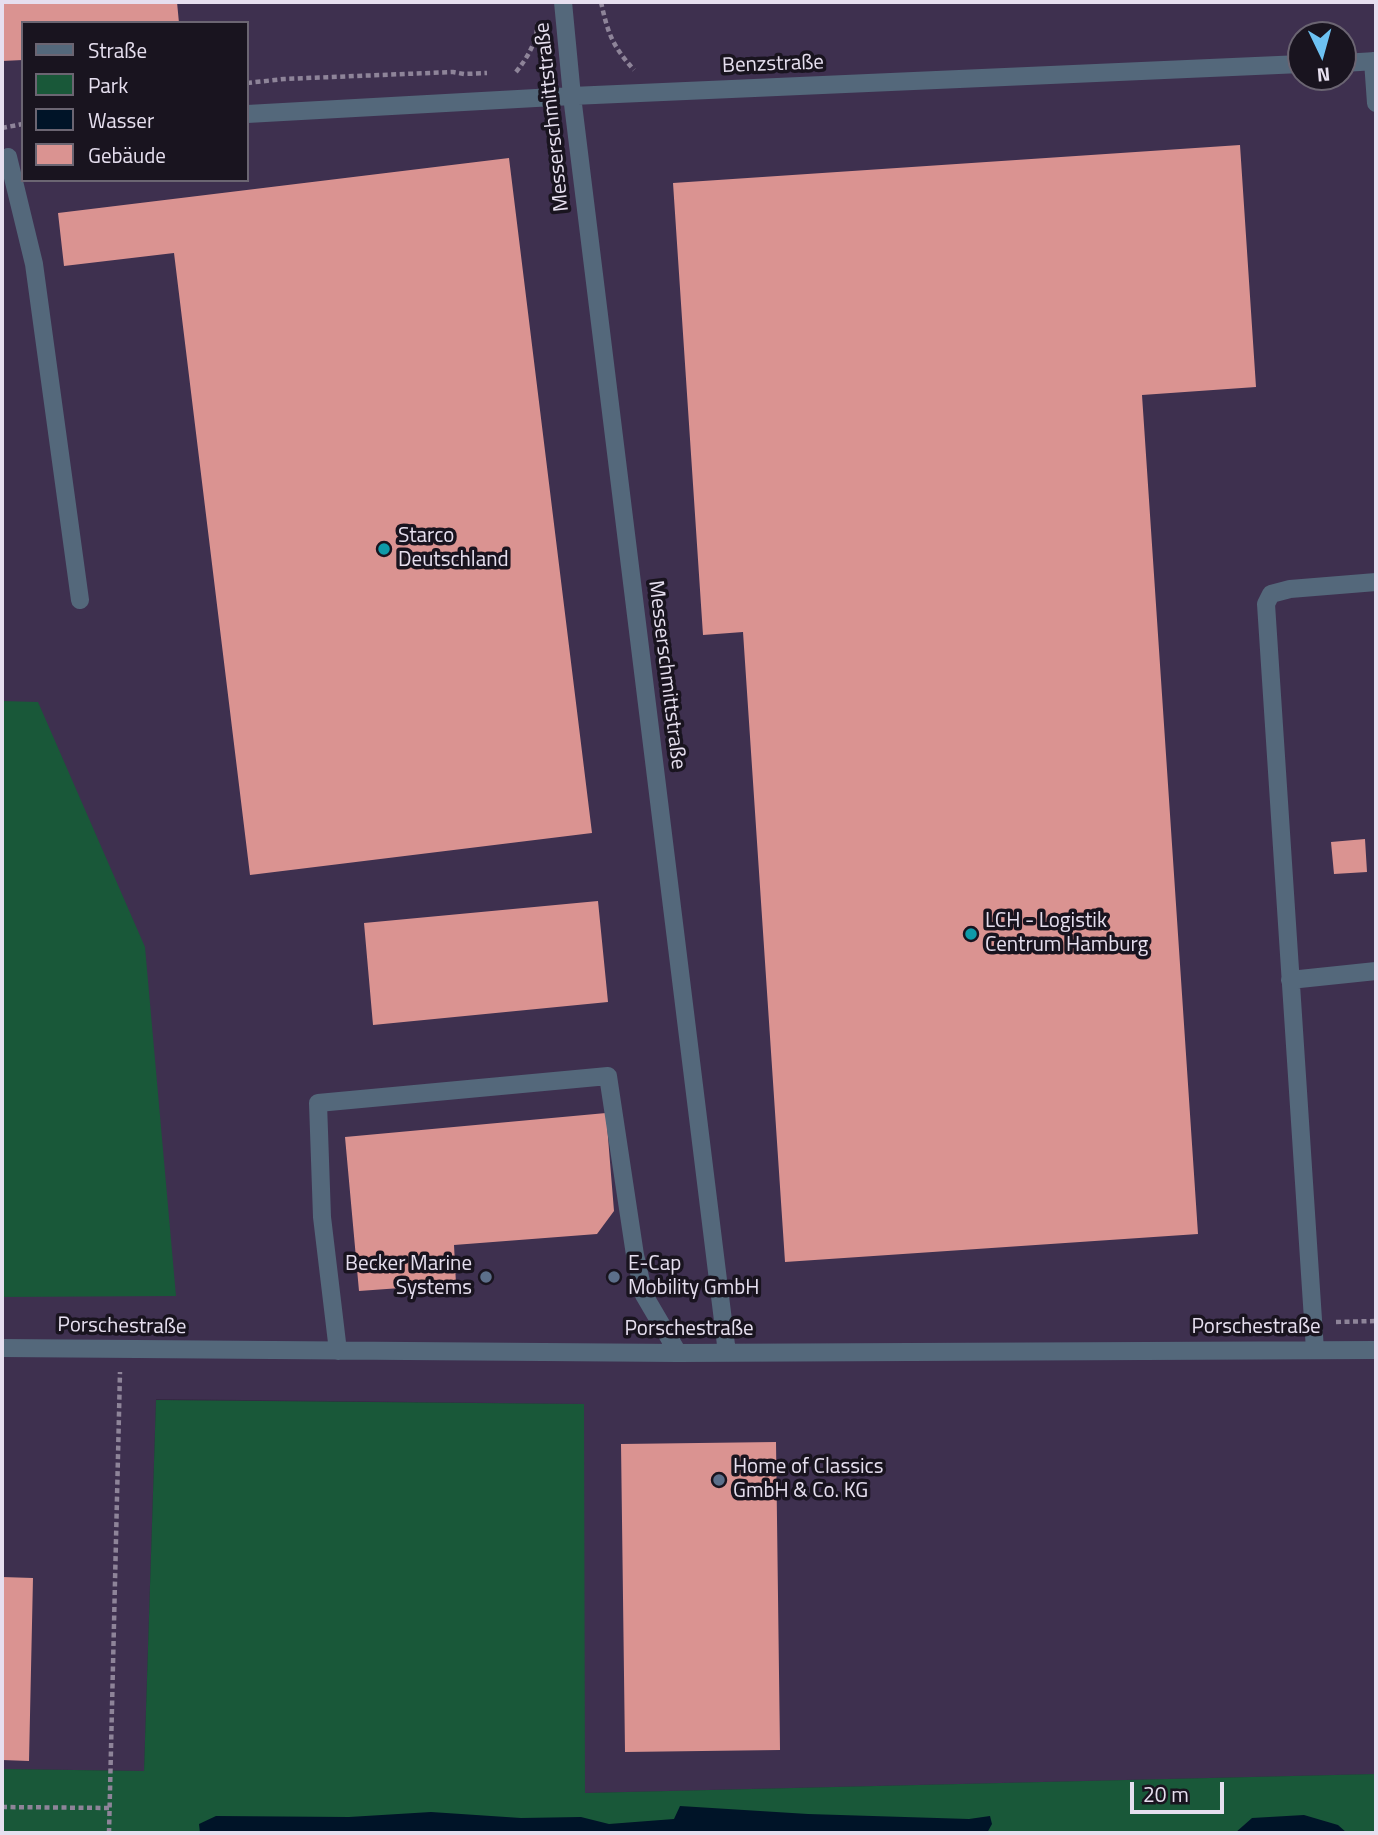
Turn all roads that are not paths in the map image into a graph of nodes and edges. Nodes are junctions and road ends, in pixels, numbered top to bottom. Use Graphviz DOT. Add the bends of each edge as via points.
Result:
graph roads {
  1 [pos="563,2"];
  2 [pos="1375,61"];
  3 [pos="1357,62"];
  4 [pos="1287,65"];
  5 [pos="572,96"];
  6 [pos="1376,103"];
  7 [pos="248,114"];
  8 [pos="11,156"];
  9 [pos="1376,582"];
  10 [pos="80,600"];
  11 [pos="1376,971"];
  12 [pos="1290,980"];
  13 [pos="2,1348"];
  14 [pos="1315,1350"];
  15 [pos="1376,1350"];
  16 [pos="338,1351"];
  17 [pos="678,1353"];
  18 [pos="727,1353"];
  1 -- 5 [label="street, Messerschmittstraße"];
  2 -- 3 [label="street"];
  2 -- 6 [label="street"];
  4 -- 5 [label="street, Benzstraße"];
  5 -- 7 [label="street, Benzstraße"];
  5 -- 18 [label="street, Messerschmittstraße"];
  8 -- 10 [label="street" via="34,264"];
  9 -- 12 [label="street" via="1290,589 1271,594 1266,604"];
  11 -- 12 [label="street"];
  12 -- 14 [label="street"];
  13 -- 16 [label="street, Porschestraße"];
  14 -- 15 [label="street, Porschestraße"];
  14 -- 18 [label="street, Porschestraße"];
  16 -- 17 [label="street, Porschestraße"];
  16 -- 17 [label="street" via="322,1217 318,1102 608,1076 644,1295"];
  17 -- 18 [label="street, Porschestraße"];
}
